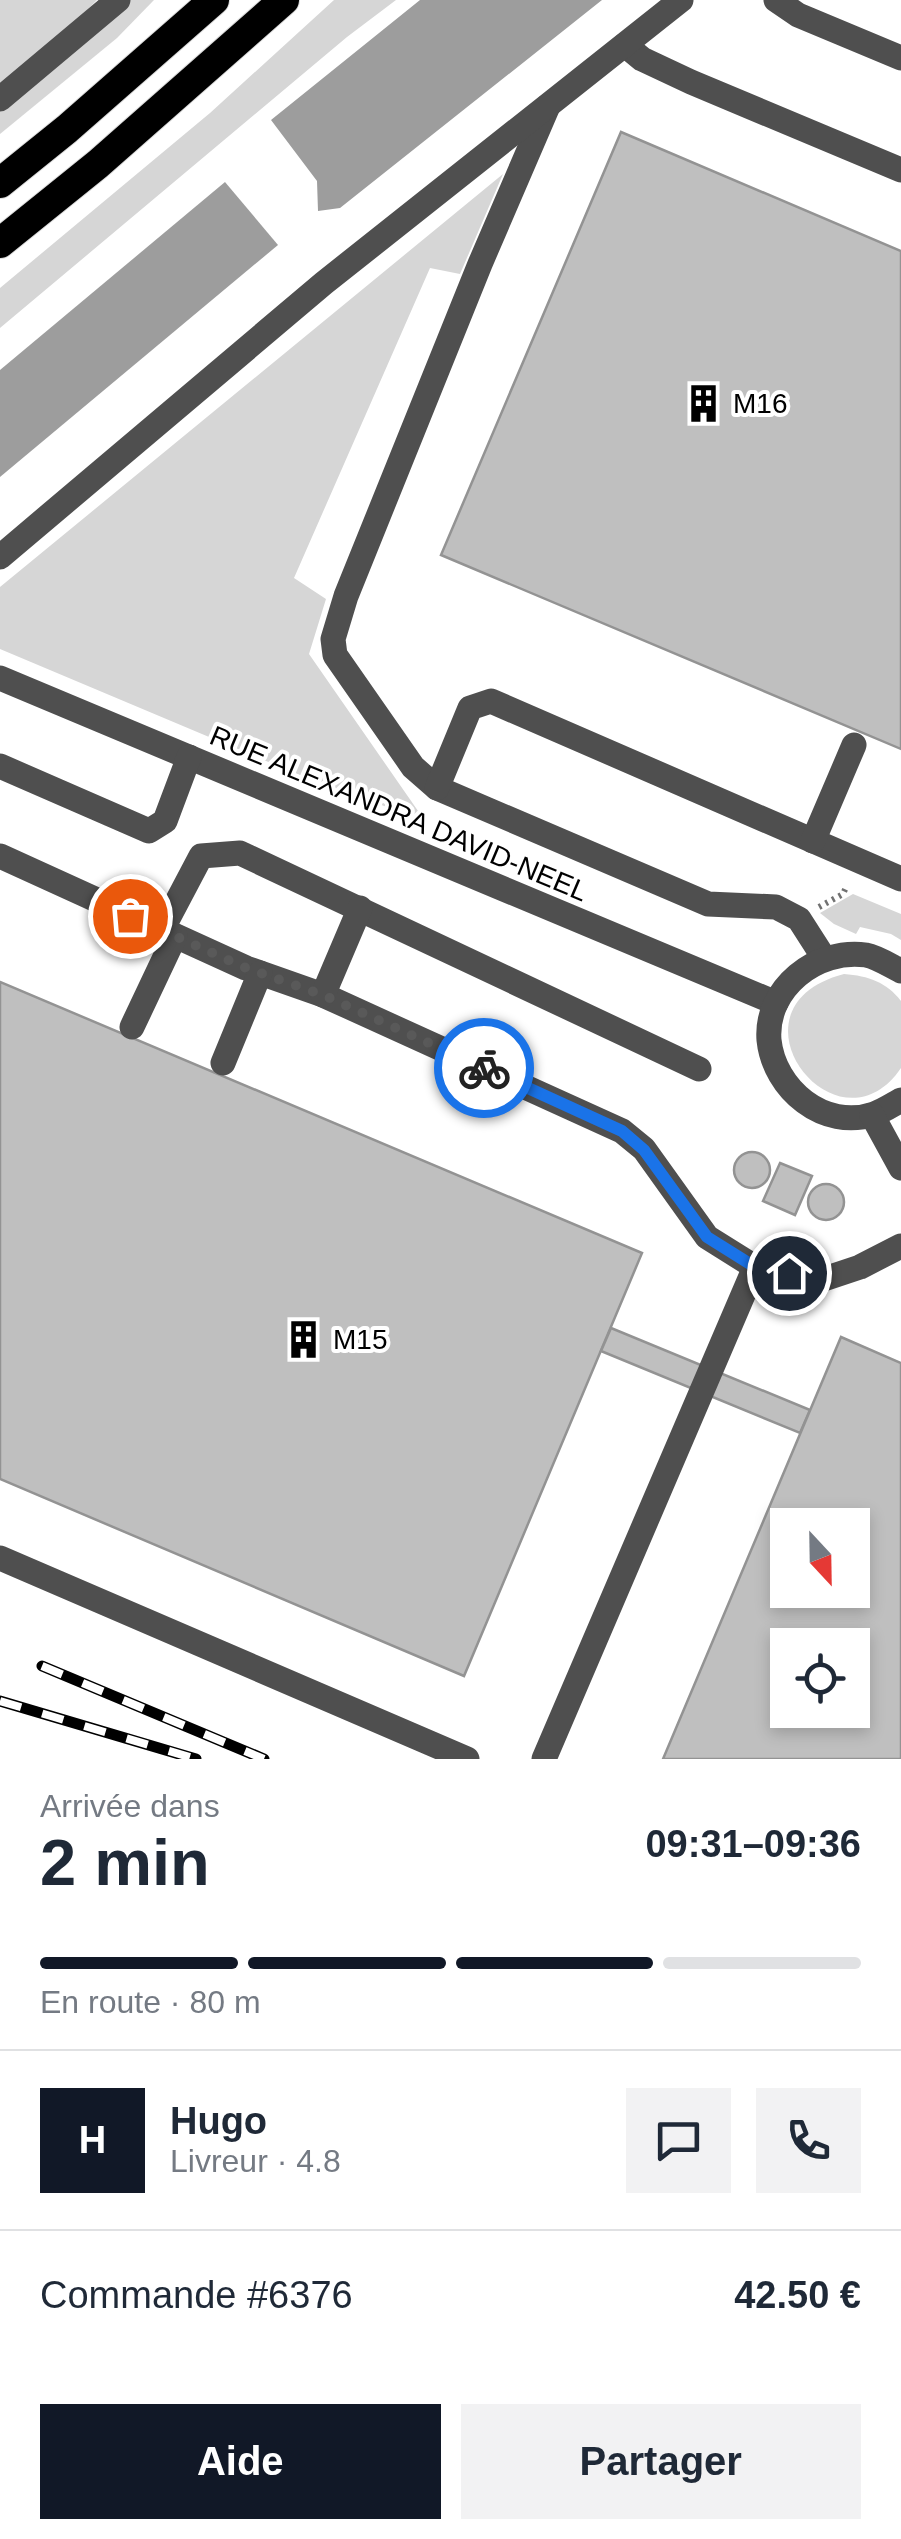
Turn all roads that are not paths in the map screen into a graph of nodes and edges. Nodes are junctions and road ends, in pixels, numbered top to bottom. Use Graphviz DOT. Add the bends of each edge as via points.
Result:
graph roads {
  1 [pos="118,0"];
  2 [pos="214,0"];
  3 [pos="284,0"];
  4 [pos="681,0"];
  5 [pos="776,0"];
  6 [pos="625,45"];
  7 [pos="901,58"];
  8 [pos="0,99"];
  9 [pos="548,106"];
  10 [pos="901,170"];
  11 [pos="0,183"];
  12 [pos="0,242"];
  13 [pos="0,557"];
  14 [pos="0,678"];
  15 [pos="854,745"];
  16 [pos="189,758"];
  17 [pos="0,766"];
  18 [pos="437,788"];
  19 [pos="814,842"];
  20 [pos="0,856"];
  21 [pos="901,879"];
  22 [pos="360,908"];
  23 [pos="168,933"];
  24 [pos="824,958"];
  25 [pos="901,971"];
  26 [pos="260,973"];
  27 [pos="323,995"];
  28 [pos="776,1003"];
  29 [pos="132,1027"];
  30 [pos="223,1063"];
  31 [pos="699,1069"];
  32 [pos="901,1100"];
  33 [pos="872,1116"];
  34 [pos="901,1168"];
  35 [pos="901,1246"];
  36 [pos="755,1267"];
  37 [pos="0,1558"];
  38 [pos="468,1759"];
  39 [pos="544,1759"];
  1 -- 8 [label="street"];
  2 -- 11 [label="highway"];
  3 -- 12 [label="highway"];
  4 -- 6 [label="street"];
  5 -- 7 [label="street"];
  6 -- 9 [label="street"];
  6 -- 10 [label="street" via="691,82"];
  9 -- 13 [label="street" via="324,283"];
  9 -- 18 [label="street" via="332,639 335,655 412,767"];
  14 -- 16 [label="street, RUE ALEXANDRA DAVID-NEEL"];
  15 -- 19 [label="street"];
  16 -- 17 [label="street" via="165,821 149,831"];
  16 -- 28 [label="street, RUE ALEXANDRA DAVID-NEEL"];
  18 -- 19 [label="street" via="470,708 491,701"];
  18 -- 24 [label="street" via="708,904 776,907 799,919"];
  19 -- 21 [label="street"];
  20 -- 23 [label="street"];
  22 -- 23 [label="street" via="240,853 201,856"];
  22 -- 27 [label="street"];
  22 -- 31 [label="street"];
  23 -- 26 [label="street"];
  23 -- 29 [label="street"];
  24 -- 25 [label="street" via="867,956"];
  24 -- 28 [label="street" via="798,974"];
  26 -- 27 [label="street"];
  26 -- 30 [label="street"];
  27 -- 36 [label="street" via="622,1131 644,1150 707,1237"];
  28 -- 33 [label="street" via="769,1039 780,1079 802,1102 835,1117"];
  32 -- 33 [label="street"];
  33 -- 34 [label="street"];
  35 -- 36 [label="street" via="824,1280"];
  36 -- 39 [label="street"];
  37 -- 38 [label="street"];
}
